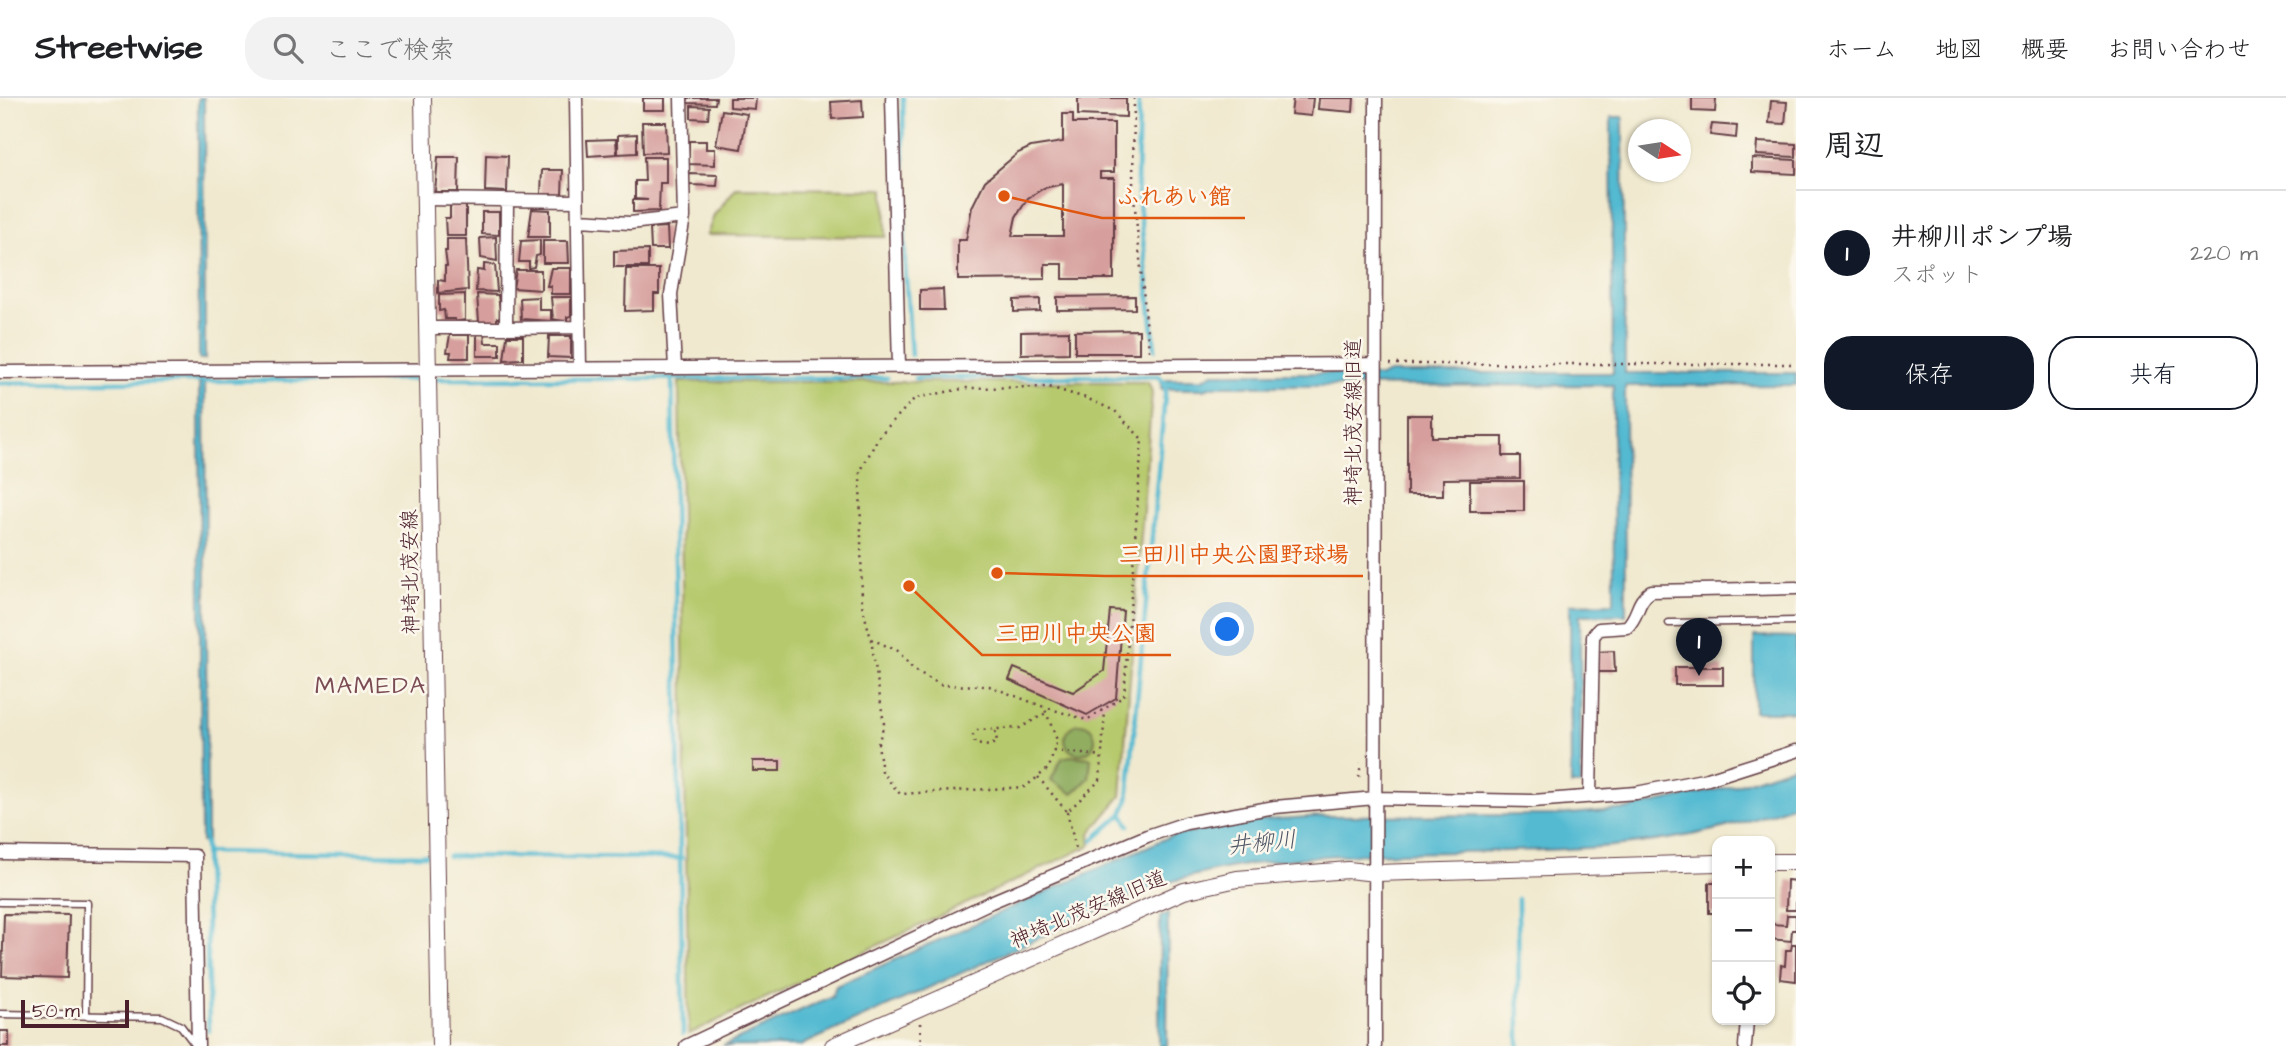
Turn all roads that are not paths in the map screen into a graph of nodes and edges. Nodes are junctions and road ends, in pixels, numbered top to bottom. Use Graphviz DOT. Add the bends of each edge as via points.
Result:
graph roads {
  1 [pos="423,98"];
  2 [pos="576,98"];
  3 [pos="681,98"];
  4 [pos="892,98"];
  5 [pos="1376,98"];
  6 [pos="424,200"];
  7 [pos="507,201"];
  8 [pos="576,201"];
  9 [pos="684,217"];
  10 [pos="579,220"];
  11 [pos="578,327"];
  12 [pos="427,328"];
  13 [pos="506,328"];
  14 [pos="899,366"];
  15 [pos="428,368"];
  16 [pos="580,368"];
  17 [pos="675,368"];
  18 [pos="0,372"];
  19 [pos="1374,375"];
  20 [pos="1796,588"];
  21 [pos="1796,621"];
  22 [pos="1668,623"];
  23 [pos="1796,751"];
  24 [pos="1590,797"];
  25 [pos="1376,803"];
  26 [pos="0,853"];
  27 [pos="1775,862"];
  28 [pos="1796,862"];
  29 [pos="1712,863"];
  30 [pos="1376,867"];
  31 [pos="0,902"];
  32 [pos="0,1014"];
  33 [pos="86,1016"];
  34 [pos="1747,1025"];
  35 [pos="197,1046"];
  36 [pos="440,1046"];
  37 [pos="686,1046"];
  38 [pos="833,1046"];
  39 [pos="1375,1046"];
  40 [pos="1745,1046"];
  1 -- 6 [label="main road, 神埼北茂安線"];
  2 -- 8 [label="street"];
  3 -- 9 [label="street"];
  4 -- 14 [label="street"];
  5 -- 19 [label="street, 神埼北茂安線旧道"];
  6 -- 7 [label="street"];
  6 -- 12 [label="main road, 神埼北茂安線"];
  7 -- 8 [label="street"];
  7 -- 13 [label="street"];
  8 -- 10 [label="street"];
  9 -- 10 [label="street" via="630,223"];
  9 -- 17 [label="street" via="671,294"];
  10 -- 11 [label="street"];
  11 -- 13 [label="street"];
  11 -- 16 [label="street"];
  12 -- 13 [label="street"];
  12 -- 15 [label="main road, 神埼北茂安線"];
  14 -- 17 [label="street"];
  14 -- 19 [label="street" via="1150,365"];
  15 -- 16 [label="street"];
  15 -- 18 [label="street"];
  15 -- 36 [label="main road, 神埼北茂安線"];
  16 -- 17 [label="street"];
  19 -- 25 [label="street, 神埼北茂安線旧道"];
  20 -- 24 [label="street" via="1651,591 1640,599 1635,619 1627,627 1599,629 1592,636"];
  21 -- 22 [label="lane"];
  23 -- 24 [label="street" via="1708,779"];
  24 -- 25 [label="street"];
  25 -- 30 [label="street, 神埼北茂安線旧道"];
  25 -- 37 [label="street" via="1275,807 1186,822 991,902"];
  26 -- 35 [label="street" via="195,856"];
  27 -- 28 [label="main road"];
  29 -- 30 [label="main road, 神埼北茂安線旧道"];
  30 -- 38 [label="main road, 神埼北茂安線旧道" via="1237,879 1184,891"];
  30 -- 39 [label="street"];
  31 -- 33 [label="lane" via="87,904"];
  32 -- 33 [label="lane"];
  33 -- 35 [label="lane" via="162,1017 181,1027"];
  34 -- 40 [label="street"];
}
